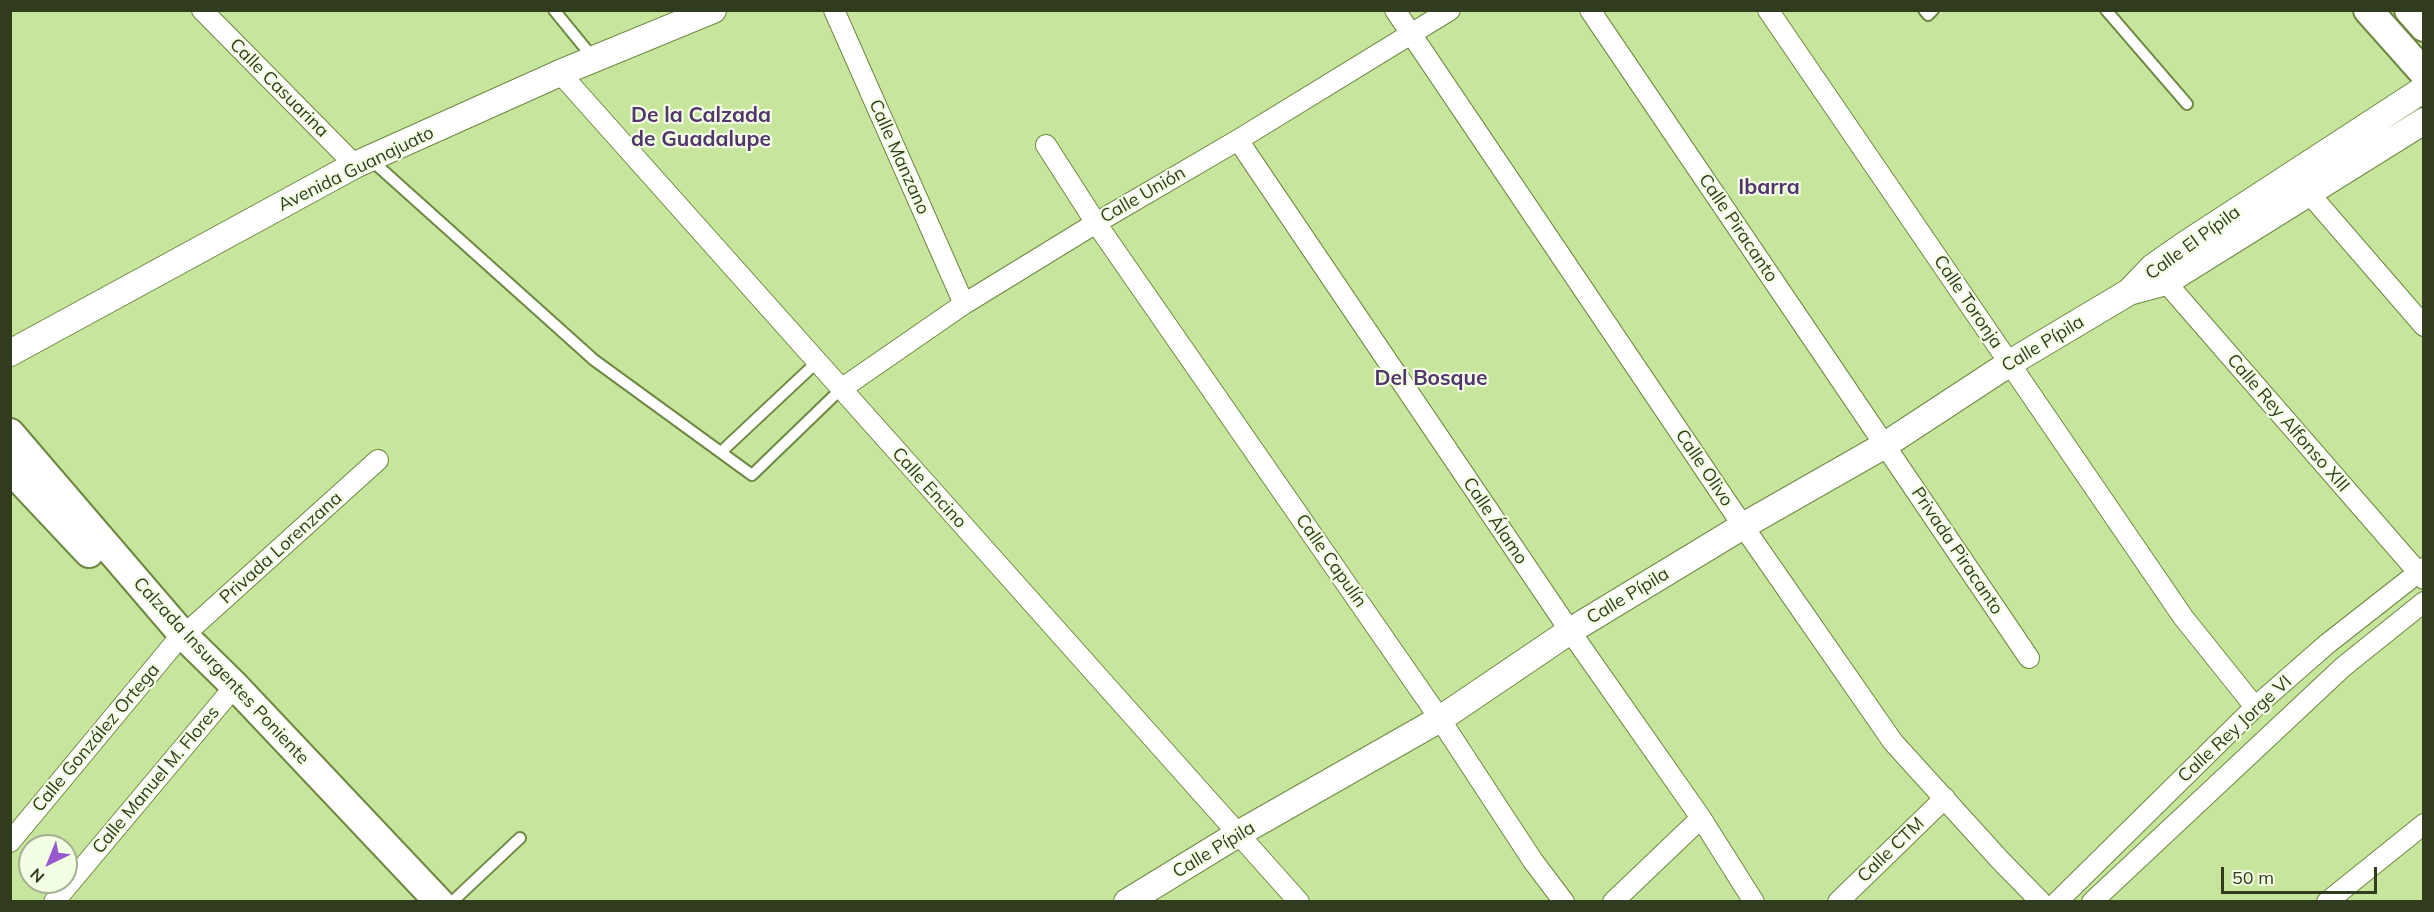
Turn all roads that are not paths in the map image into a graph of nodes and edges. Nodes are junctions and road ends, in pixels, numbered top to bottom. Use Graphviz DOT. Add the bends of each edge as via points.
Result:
graph roads {
  1 [pos="202,10"];
  2 [pos="554,10"];
  3 [pos="713,10"];
  4 [pos="834,10"];
  5 [pos="1395,10"];
  6 [pos="1450,10"];
  7 [pos="1590,10"];
  8 [pos="1768,10"];
  9 [pos="1924,10"];
  10 [pos="1933,10"];
  11 [pos="2106,10"];
  12 [pos="2368,10"];
  13 [pos="2409,10"];
  14 [pos="2424,27"];
  15 [pos="1411,34"];
  16 [pos="594,60"];
  17 [pos="560,73"];
  18 [pos="2424,73"];
  19 [pos="2424,89"];
  20 [pos="2187,104"];
  21 [pos="2424,121"];
  22 [pos="1238,140"];
  23 [pos="1046,144"];
  24 [pos="362,162"];
  25 [pos="2308,192"];
  26 [pos="1096,223"];
  27 [pos="2159,275"];
  28 [pos="2129,292"];
  29 [pos="964,304"];
  30 [pos="2424,326"];
  31 [pos="10,353"];
  32 [pos="817,362"];
  33 [pos="2010,363"];
  34 [pos="841,389"];
  35 [pos="10,434"];
  36 [pos="1885,445"];
  37 [pos="722,452"];
  38 [pos="378,460"];
  39 [pos="10,469"];
  40 [pos="1743,526"];
  41 [pos="2422,573"];
  42 [pos="2424,602"];
  43 [pos="1570,631"];
  44 [pos="179,640"];
  45 [pos="2029,658"];
  46 [pos="229,693"];
  47 [pos="2255,707"];
  48 [pos="1440,719"];
  49 [pos="1945,798"];
  50 [pos="1701,818"];
  51 [pos="2424,824"];
  52 [pos="1238,834"];
  53 [pos="520,838"];
  54 [pos="10,842"];
  55 [pos="54,902"];
  56 [pos="414,902"];
  57 [pos="439,902"];
  58 [pos="452,902"];
  59 [pos="1127,902"];
  60 [pos="1299,902"];
  61 [pos="1564,902"];
  62 [pos="1612,902"];
  63 [pos="1754,902"];
  64 [pos="1838,902"];
  65 [pos="2042,902"];
  66 [pos="2057,902"];
  67 [pos="2092,902"];
  68 [pos="2327,902"];
  1 -- 24 [label="street, Calle Casuarina"];
  2 -- 16 [label="lane"];
  3 -- 16 [label="street, Avenida Guanajuato"];
  4 -- 29 [label="street, Calle Manzano"];
  5 -- 15 [label="street, Calle Olivo"];
  6 -- 15 [label="street, Calle Unión"];
  7 -- 36 [label="street, Calle Piracanto"];
  8 -- 33 [label="street, Calle Toronja"];
  9 -- 10 [label="lane" via="1928,15"];
  11 -- 20 [label="lane"];
  12 -- 18 [label="main road"];
  13 -- 14 [label="main road"];
  15 -- 22 [label="street, Calle Unión"];
  15 -- 40 [label="street, Calle Olivo"];
  16 -- 17 [label="street, Avenida Guanajuato"];
  17 -- 24 [label="street, Avenida Guanajuato"];
  17 -- 32 [label="street, Calle Encino"];
  19 -- 27 [label="street, Calle El Pípila"];
  21 -- 25 [label="street, Calle El Pípila"];
  22 -- 26 [label="street, Calle Unión"];
  22 -- 43 [label="street, Calle Álamo"];
  23 -- 26 [label="street, Calle Capulín"];
  24 -- 31 [label="street, Avenida Guanajuato"];
  24 -- 37 [label="lane" via="594,360"];
  25 -- 27 [label="street, Calle El Pípila"];
  25 -- 30 [label="street"];
  26 -- 29 [label="street, Calle Unión"];
  26 -- 48 [label="street, Calle Capulín"];
  27 -- 28 [label="street, Calle El Pípila"];
  27 -- 41 [label="street, Calle Rey Alfonso XIII"];
  28 -- 33 [label="street, Calle Pípila"];
  29 -- 34 [label="street, Calle Unión"];
  32 -- 34 [label="street, Calle Encino"];
  32 -- 37 [label="lane"];
  33 -- 36 [label="street, Calle Pípila"];
  33 -- 47 [label="street, Calle Toronja" via="2184,617"];
  34 -- 37 [label="lane" via="752,475"];
  34 -- 52 [label="street, Calle Encino"];
  35 -- 44 [label="main road, Calzada Insurgentes Poniente"];
  36 -- 40 [label="street, Calle Pípila"];
  36 -- 45 [label="street, Privada Piracanto"];
  38 -- 44 [label="street, Privada Lorenzana"];
  39 -- 44 [label="main road, Calzada Insurgentes Poniente"];
  40 -- 43 [label="street, Calle Pípila"];
  40 -- 49 [label="street, Calle Olivo" via="1893,742"];
  41 -- 47 [label="street, Calle Rey Jorge VI" via="2327,644"];
  42 -- 67 [label="street, Calle Rey Jorge VI" via="2343,667"];
  43 -- 48 [label="street, Calle Pípila"];
  43 -- 50 [label="street, Calle Álamo"];
  44 -- 46 [label="main road, Calzada Insurgentes Poniente"];
  44 -- 54 [label="street, Calle González Ortega"];
  46 -- 55 [label="street, Calle Manuel M. Flores"];
  46 -- 56 [label="main road, Calzada Insurgentes Poniente"];
  46 -- 57 [label="main road, Calzada Insurgentes Poniente"];
  47 -- 66 [label="street, Calle Rey Jorge VI"];
  48 -- 52 [label="street, Calle Pípila"];
  48 -- 61 [label="street, Calle Capulín"];
  49 -- 64 [label="street, Calle CTM"];
  49 -- 65 [label="street, Calle Olivo"];
  50 -- 62 [label="street"];
  50 -- 63 [label="street, Calle Álamo"];
  51 -- 68 [label="street"];
  52 -- 59 [label="street, Calle Pípila"];
  52 -- 60 [label="street, Calle Encino"];
  53 -- 58 [label="lane"];
}
